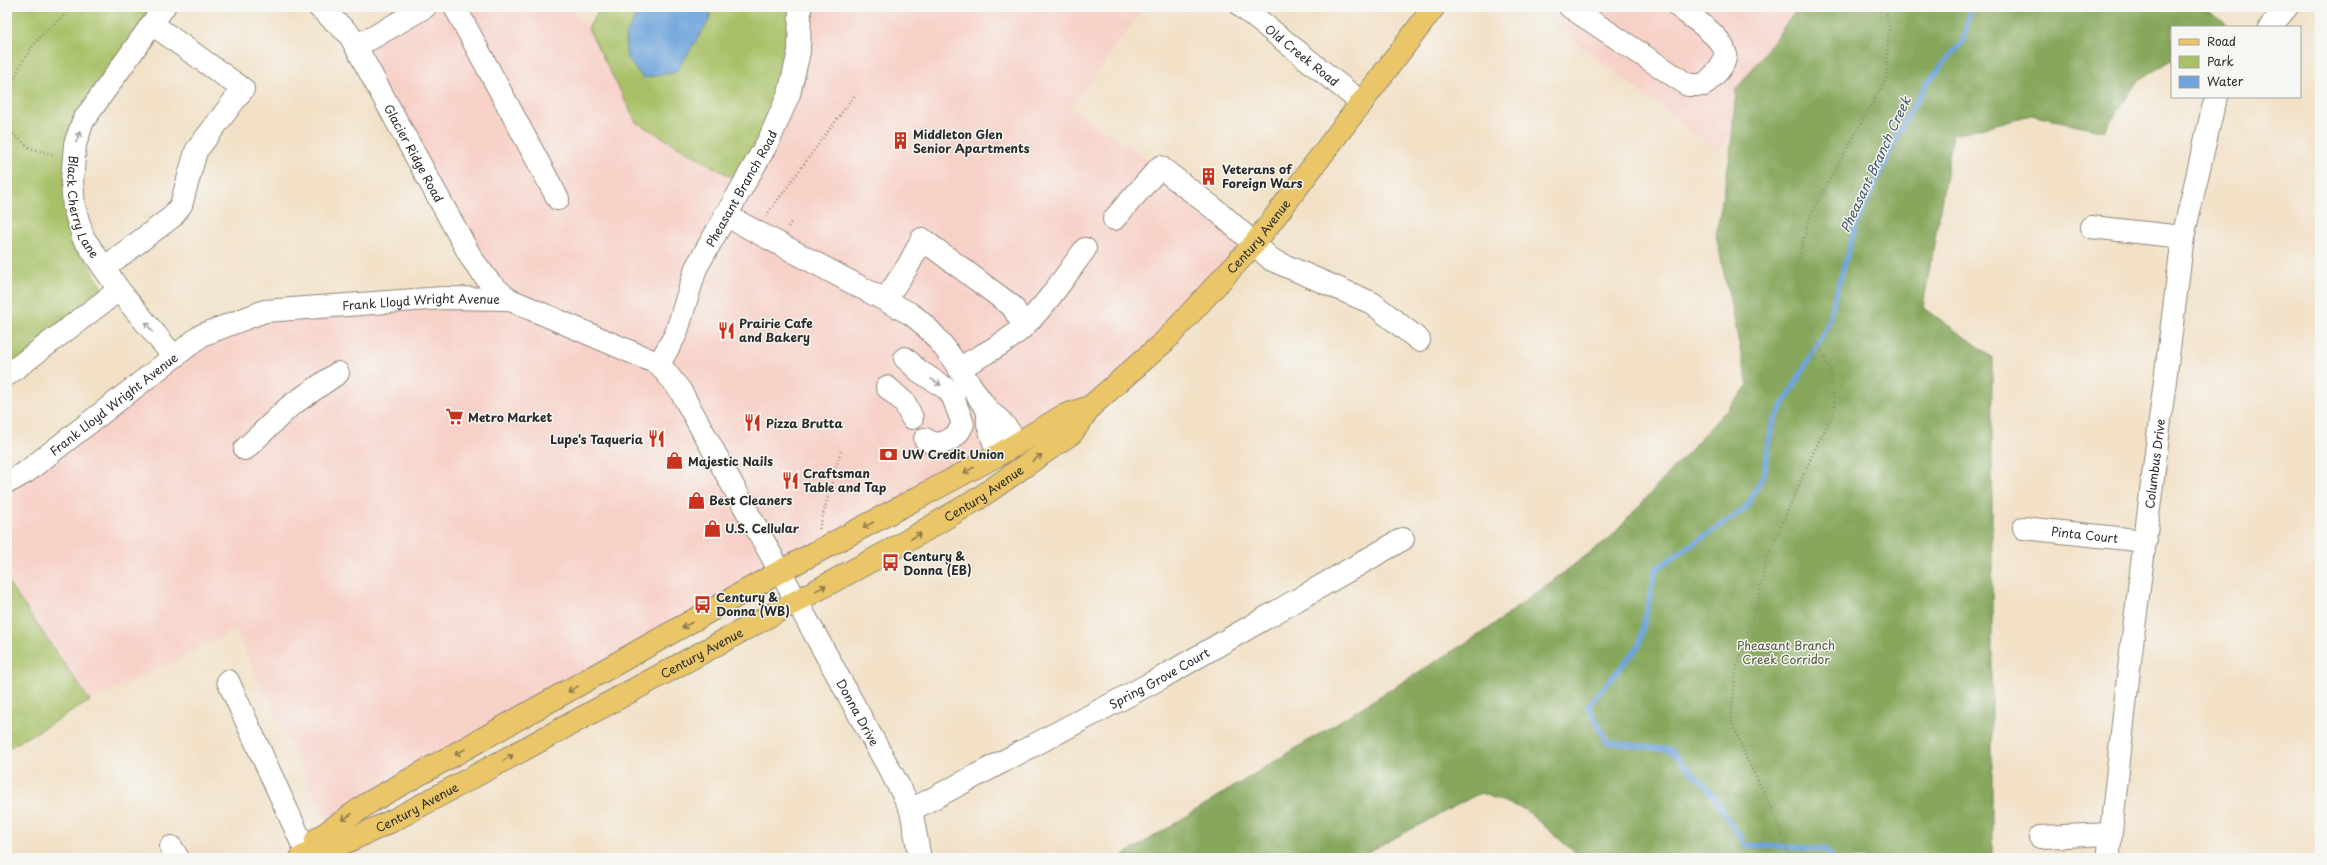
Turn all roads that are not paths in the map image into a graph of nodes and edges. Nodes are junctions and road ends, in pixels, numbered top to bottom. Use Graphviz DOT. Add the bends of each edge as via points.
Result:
graph roads {
  1 [pos="320,7"];
  2 [pos="425,7"];
  3 [pos="455,7"];
  4 [pos="800,7"];
  5 [pos="1242,7"];
  6 [pos="1434,7"];
  7 [pos="1570,7"];
  8 [pos="1679,7"];
  9 [pos="2287,7"];
  10 [pos="158,16"];
  11 [pos="2271,26"];
  12 [pos="355,45"];
  13 [pos="2217,98"];
  14 [pos="1362,103"];
  15 [pos="558,199"];
  16 [pos="725,215"];
  17 [pos="1114,219"];
  18 [pos="2091,227"];
  19 [pos="2184,237"];
  20 [pos="1255,243"];
  21 [pos="1085,249"];
  22 [pos="104,268"];
  23 [pos="119,290"];
  24 [pos="508,299"];
  25 [pos="885,300"];
  26 [pos="1024,326"];
  27 [pos="1419,340"];
  28 [pos="174,357"];
  29 [pos="905,358"];
  30 [pos="659,364"];
  31 [pos="960,368"];
  32 [pos="338,374"];
  33 [pos="7,375"];
  34 [pos="887,387"];
  35 [pos="1090,407"];
  36 [pos="988,411"];
  37 [pos="912,418"];
  38 [pos="925,439"];
  39 [pos="1017,443"];
  40 [pos="245,449"];
  41 [pos="998,455"];
  42 [pos="7,479"];
  43 [pos="2024,528"];
  44 [pos="1403,539"];
  45 [pos="2146,541"];
  46 [pos="781,571"];
  47 [pos="797,601"];
  48 [pos="228,681"];
  49 [pos="911,810"];
  50 [pos="2111,834"];
  51 [pos="2040,837"];
  52 [pos="307,854"];
  53 [pos="920,858"];
  54 [pos="2110,858"];
  1 -- 12 [label="street, Glacier Ridge Road" via="349,34"];
  2 -- 12 [label="street"];
  3 -- 15 [label="street"];
  4 -- 16 [label="street, Pheasant Branch Road" via="799,52 789,94 769,140"];
  5 -- 14 [label="street, Old Creek Road"];
  6 -- 14 [label="main road, Century Avenue"];
  7 -- 8 [label="street" via="1688,85 1704,85 1725,59 1724,48 1719,40"];
  9 -- 11 [label="street"];
  22 -- 10 [label="street, Black Cherry Lane, one-way" via="83,236 74,207 72,182 75,144 83,121"];
  10 -- 22 [label="street" via="243,89 196,151 181,205 172,217"];
  12 -- 24 [label="street, Glacier Ridge Road" via="472,259 490,283"];
  13 -- 19 [label="street, Columbus Drive"];
  14 -- 20 [label="main road, Century Avenue"];
  16 -- 25 [label="street"];
  16 -- 30 [label="street, Pheasant Branch Road" via="696,268 676,334"];
  17 -- 20 [label="street" via="1160,167"];
  18 -- 19 [label="street"];
  19 -- 45 [label="street, Columbus Drive"];
  20 -- 27 [label="street" via="1272,260 1372,303"];
  20 -- 35 [label="main road, Century Avenue" via="1165,341"];
  21 -- 26 [label="street" via="1048,300"];
  22 -- 23 [label="street, Black Cherry Lane"];
  28 -- 23 [label="street, Black Cherry Lane, one-way"];
  23 -- 33 [label="street"];
  24 -- 28 [label="street, Frank Lloyd Wright Avenue" via="442,298 265,311 202,335"];
  24 -- 30 [label="street, Frank Lloyd Wright Avenue"];
  25 -- 26 [label="street" via="922,240 1012,306"];
  25 -- 31 [label="street" via="925,325"];
  26 -- 31 [label="street" via="1009,339"];
  28 -- 42 [label="street, Frank Lloyd Wright Avenue" via="26,472 12,480"];
  29 -- 38 [label="street, one-way" via="919,371 947,389 953,396 963,424 956,436 948,441 937,444"];
  30 -- 46 [label="street, Frank Lloyd Wright Avenue" via="680,390"];
  31 -- 36 [label="street"];
  32 -- 40 [label="street" via="290,406"];
  34 -- 37 [label="street" via="905,403"];
  35 -- 39 [label="main road, Century Avenue" via="1063,416"];
  47 -- 35 [label="main road, Century Avenue, one-way" via="900,546 979,498 1072,433"];
  36 -- 39 [label="street" via="1009,431"];
  36 -- 41 [label="street" via="988,424"];
  39 -- 41 [label="main road, Century Avenue"];
  41 -- 46 [label="main road, Century Avenue, one-way"];
  43 -- 45 [label="street, Pinta Court"];
  44 -- 49 [label="street, Spring Grove Court" via="1160,678"];
  45 -- 50 [label="street, Columbus Drive"];
  46 -- 47 [label="street, Donna Drive"];
  46 -- 52 [label="main road, Century Avenue, one-way" via="370,802 316,840"];
  47 -- 49 [label="street, Donna Drive"];
  52 -- 47 [label="main road, Century Avenue, one-way" via="324,852 392,821"];
  48 -- 52 [label="street"];
  49 -- 53 [label="street, Donna Drive"];
  50 -- 51 [label="street"];
  50 -- 54 [label="street, Columbus Drive"];
}
